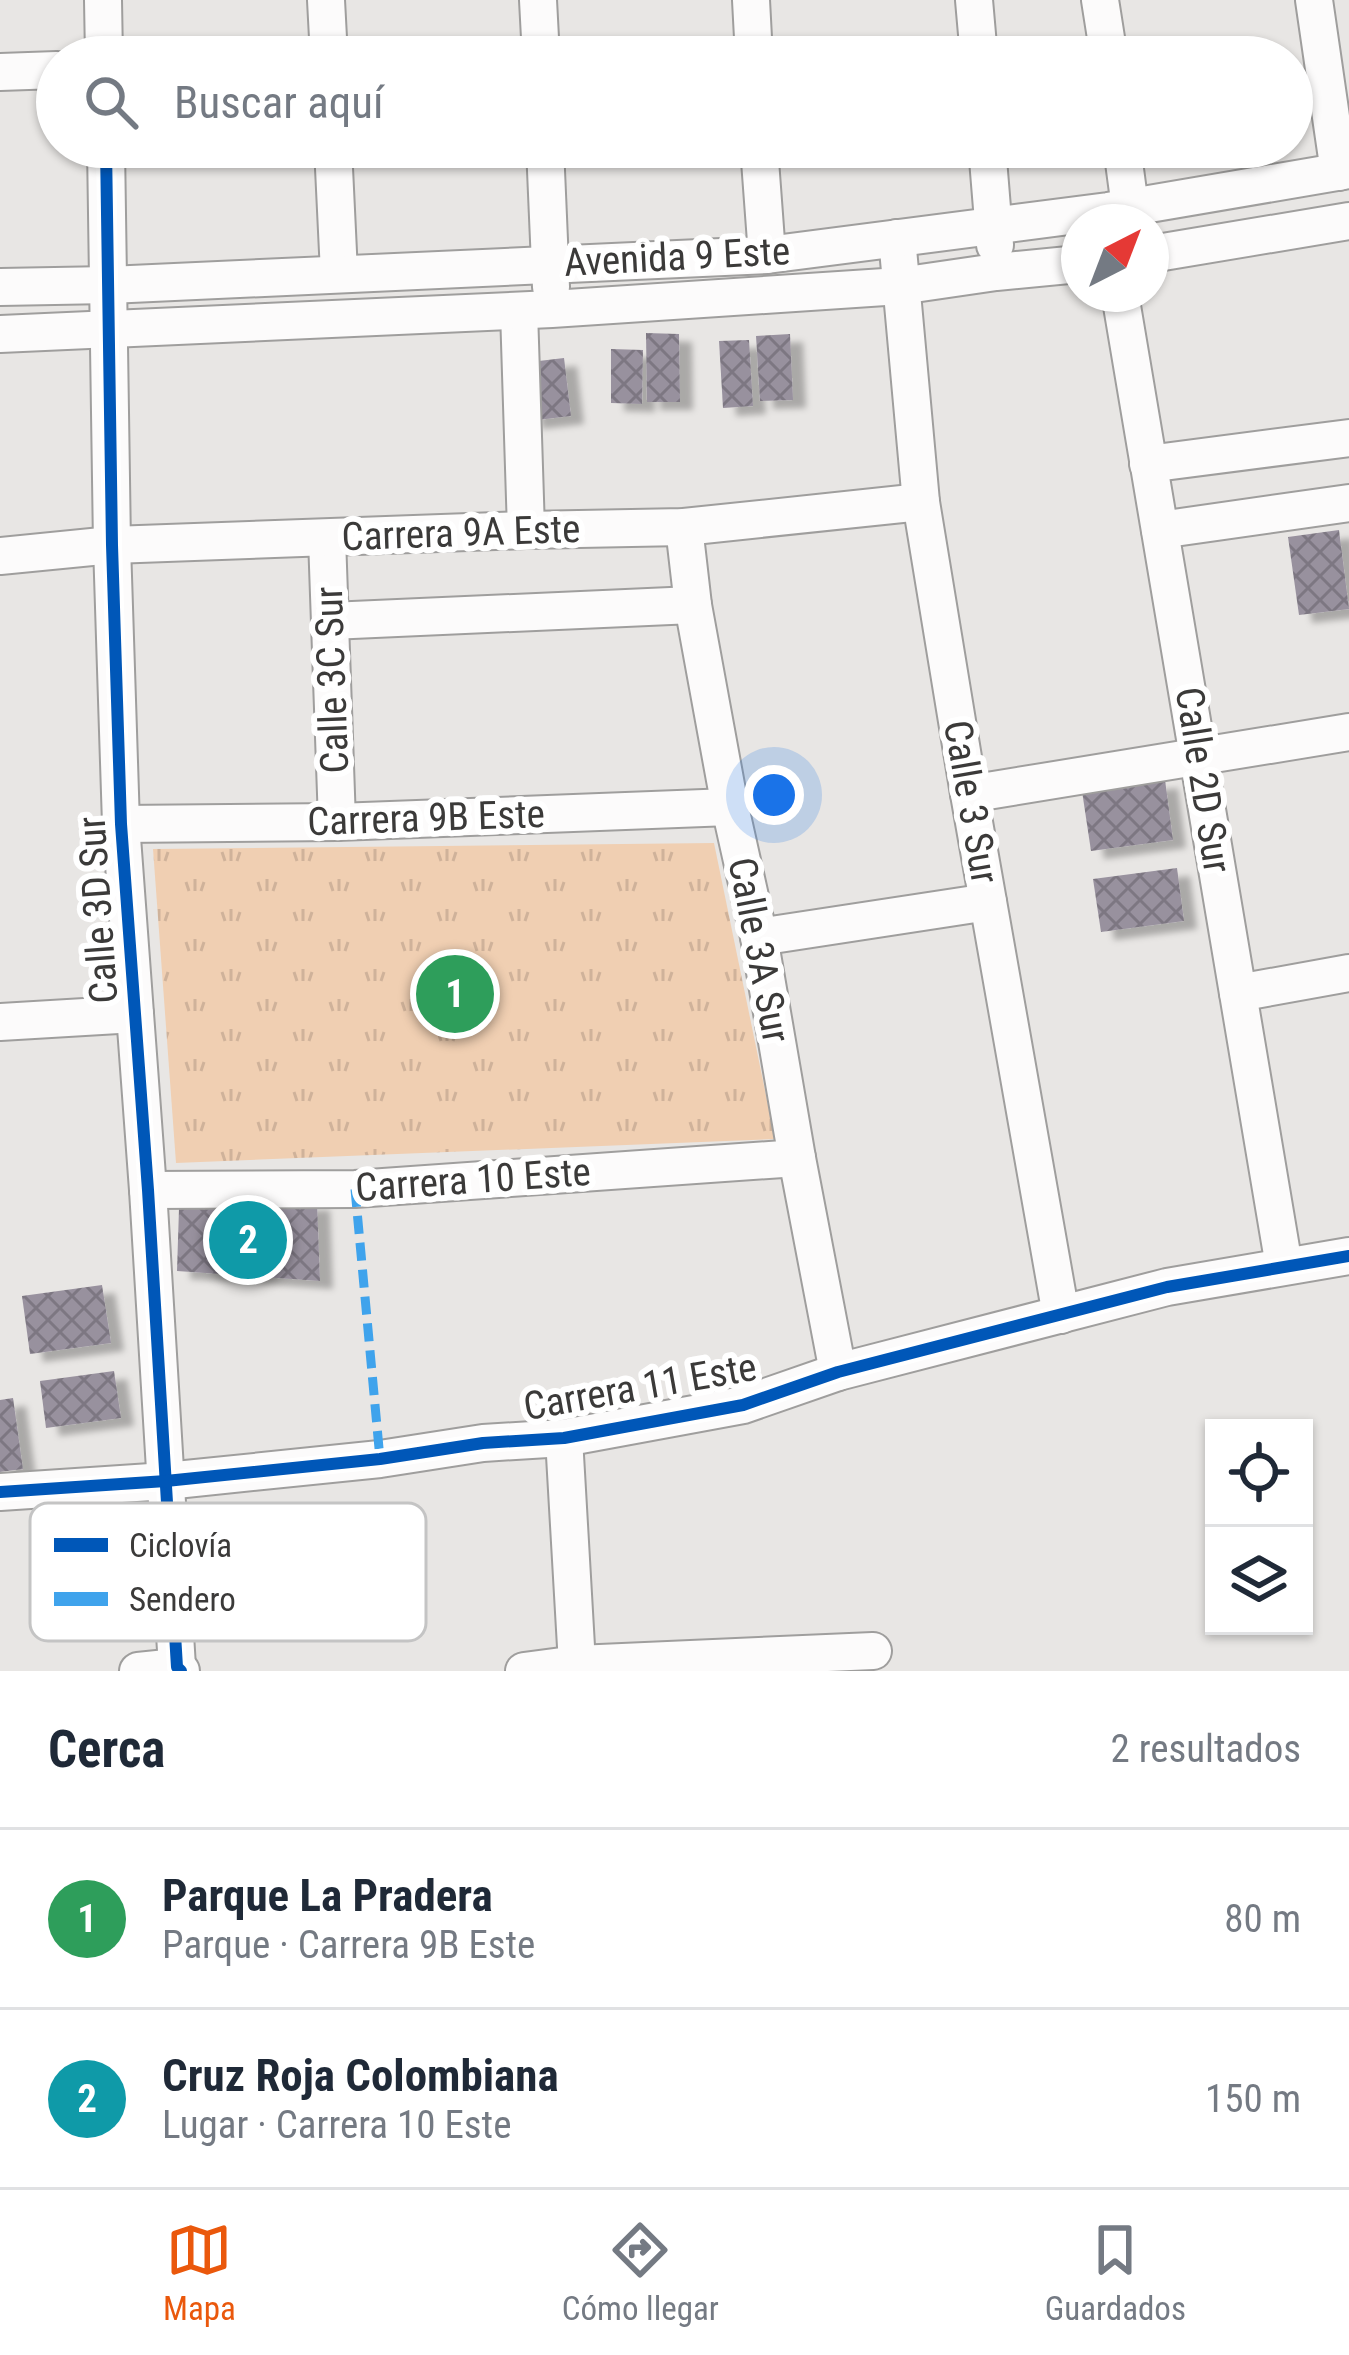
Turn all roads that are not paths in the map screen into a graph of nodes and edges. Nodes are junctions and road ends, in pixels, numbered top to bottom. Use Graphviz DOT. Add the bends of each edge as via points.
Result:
graph roads {
  1 [pos="103,0"];
  2 [pos="326,0"];
  3 [pos="538,0"];
  4 [pos="751,0"];
  5 [pos="974,0"];
  6 [pos="1100,0"];
  7 [pos="1328,20"];
  8 [pos="104,36"];
  9 [pos="328,36"];
  10 [pos="540,36"];
  11 [pos="753,36"];
  12 [pos="977,36"];
  13 [pos="1105,36"];
  14 [pos="36,71"];
  15 [pos="0,72"];
  16 [pos="106,168"];
  17 [pos="334,168"];
  18 [pos="546,168"];
  19 [pos="761,168"];
  20 [pos="989,168"];
  21 [pos="1120,168"];
  22 [pos="1344,171"];
  23 [pos="1117,204"];
  24 [pos="1165,204"];
  25 [pos="1061,219"];
  26 [pos="1349,221"];
  27 [pos="994,226"];
  28 [pos="897,238"];
  29 [pos="1169,251"];
  30 [pos="767,255"];
  31 [pos="550,265"];
  32 [pos="1061,266"];
  33 [pos="996,272"];
  34 [pos="338,273"];
  35 [pos="109,285"];
  36 [pos="900,286"];
  37 [pos="0,287"];
  38 [pos="536,310"];
  39 [pos="1123,312"];
  40 [pos="110,328"];
  41 [pos="0,334"];
  42 [pos="1349,437"];
  43 [pos="1148,464"];
  44 [pos="921,502"];
  45 [pos="1349,503"];
  46 [pos="684,527"];
  47 [pos="526,530"];
  48 [pos="1160,530"];
  49 [pos="327,538"];
  50 [pos="112,545"];
  51 [pos="0,556"];
  52 [pos="693,605"];
  53 [pos="330,621"];
  54 [pos="1349,732"];
  55 [pos="1199,757"];
  56 [pos="969,794"];
  57 [pos="730,808"];
  58 [pos="337,822"];
  59 [pos="122,824"];
  60 [pos="988,902"];
  61 [pos="759,937"];
  62 [pos="1349,973"];
  63 [pos="1238,993"];
  64 [pos="134,1014"];
  65 [pos="0,1022"];
  66 [pos="797,1158"];
  67 [pos="148,1190"];
  68 [pos="1349,1256"];
  69 [pos="1284,1266"];
  70 [pos="1061,1315"];
  71 [pos="838,1372"];
  72 [pos="564,1438"];
  73 [pos="166,1481"];
  74 [pos="0,1492"];
  75 [pos="168,1503"];
  76 [pos="874,1651"];
  77 [pos="577,1664"];
  78 [pos="179,1669"];
  79 [pos="138,1671"];
  80 [pos="524,1671"];
  1 -- 8 [label="street"];
  2 -- 9 [label="street"];
  3 -- 10 [label="street"];
  4 -- 11 [label="street"];
  5 -- 12 [label="street"];
  6 -- 13 [label="street"];
  7 -- 22 [label="street"];
  14 -- 15 [label="street"];
  16 -- 35 [label="street, Calle 3D Sur"];
  17 -- 34 [label="street"];
  18 -- 31 [label="street"];
  19 -- 30 [label="street"];
  20 -- 27 [label="street"];
  21 -- 23 [label="street"];
  22 -- 24 [label="street, Avenida 9 Este"];
  25 -- 27 [label="street, Avenida 9 Este"];
  26 -- 29 [label="street"];
  27 -- 28 [label="street, Avenida 9 Este"];
  27 -- 33 [label="street"];
  28 -- 30 [label="street, Avenida 9 Este"];
  28 -- 36 [label="street, Calle 3 Sur"];
  30 -- 31 [label="street, Avenida 9 Este"];
  31 -- 34 [label="street, Avenida 9 Este"];
  31 -- 38 [label="street"];
  32 -- 33 [label="street, Avenida 9 Este"];
  33 -- 36 [label="street, Avenida 9 Este"];
  34 -- 35 [label="street, Avenida 9 Este"];
  35 -- 37 [label="street, Avenida 9 Este"];
  35 -- 40 [label="street, Calle 3D Sur"];
  36 -- 38 [label="street, Avenida 9 Este"];
  36 -- 44 [label="street, Calle 3 Sur"];
  38 -- 40 [label="street, Avenida 9 Este"];
  38 -- 47 [label="street"];
  39 -- 43 [label="street, Calle 2D Sur"];
  40 -- 41 [label="street, Avenida 9 Este"];
  40 -- 50 [label="street, Calle 3D Sur"];
  42 -- 43 [label="street"];
  43 -- 48 [label="street, Calle 2D Sur"];
  44 -- 46 [label="street, Carrera 9A Este"];
  44 -- 56 [label="street, Calle 3 Sur"];
  45 -- 48 [label="street"];
  46 -- 47 [label="street, Carrera 9A Este"];
  46 -- 52 [label="street, Calle 3A Sur"];
  47 -- 49 [label="street, Carrera 9A Este"];
  48 -- 55 [label="street, Calle 2D Sur"];
  49 -- 50 [label="street, Carrera 9A Este"];
  49 -- 53 [label="street, Calle 3C Sur"];
  50 -- 51 [label="street, Carrera 9A Este"];
  50 -- 59 [label="street, Calle 3D Sur"];
  52 -- 53 [label="street, Carrera 9A Este"];
  52 -- 57 [label="street, Calle 3A Sur"];
  53 -- 58 [label="street, Calle 3C Sur"];
  54 -- 55 [label="street"];
  55 -- 56 [label="street"];
  55 -- 63 [label="street, Calle 2D Sur"];
  56 -- 60 [label="street, Calle 3 Sur"];
  57 -- 58 [label="street, Carrera 9B Este"];
  57 -- 61 [label="street, Calle 3A Sur"];
  58 -- 59 [label="street, Carrera 9B Este"];
  59 -- 64 [label="street, Calle 3D Sur"];
  60 -- 61 [label="street"];
  60 -- 70 [label="street, Calle 3 Sur"];
  61 -- 66 [label="street, Calle 3A Sur"];
  62 -- 63 [label="street"];
  63 -- 69 [label="street, Calle 2D Sur"];
  64 -- 65 [label="street"];
  64 -- 67 [label="street, Calle 3D Sur"];
  66 -- 67 [label="street, Carrera 10 Este" via="355,1189"];
  66 -- 71 [label="street, Calle 3A Sur"];
  67 -- 73 [label="street, Calle 3D Sur"];
  68 -- 69 [label="street, Carrera 11 Este"];
  69 -- 70 [label="street, Carrera 11 Este"];
  70 -- 71 [label="street, Carrera 11 Este"];
  71 -- 72 [label="street, Carrera 11 Este" via="743,1405"];
  72 -- 73 [label="street, Carrera 11 Este"];
  72 -- 77 [label="street"];
  73 -- 74 [label="street, Carrera 11 Este"];
  73 -- 75 [label="street, Calle 3D Sur"];
  76 -- 77 [label="street"];
  77 -- 80 [label="street"];
  78 -- 79 [label="street"];
}
